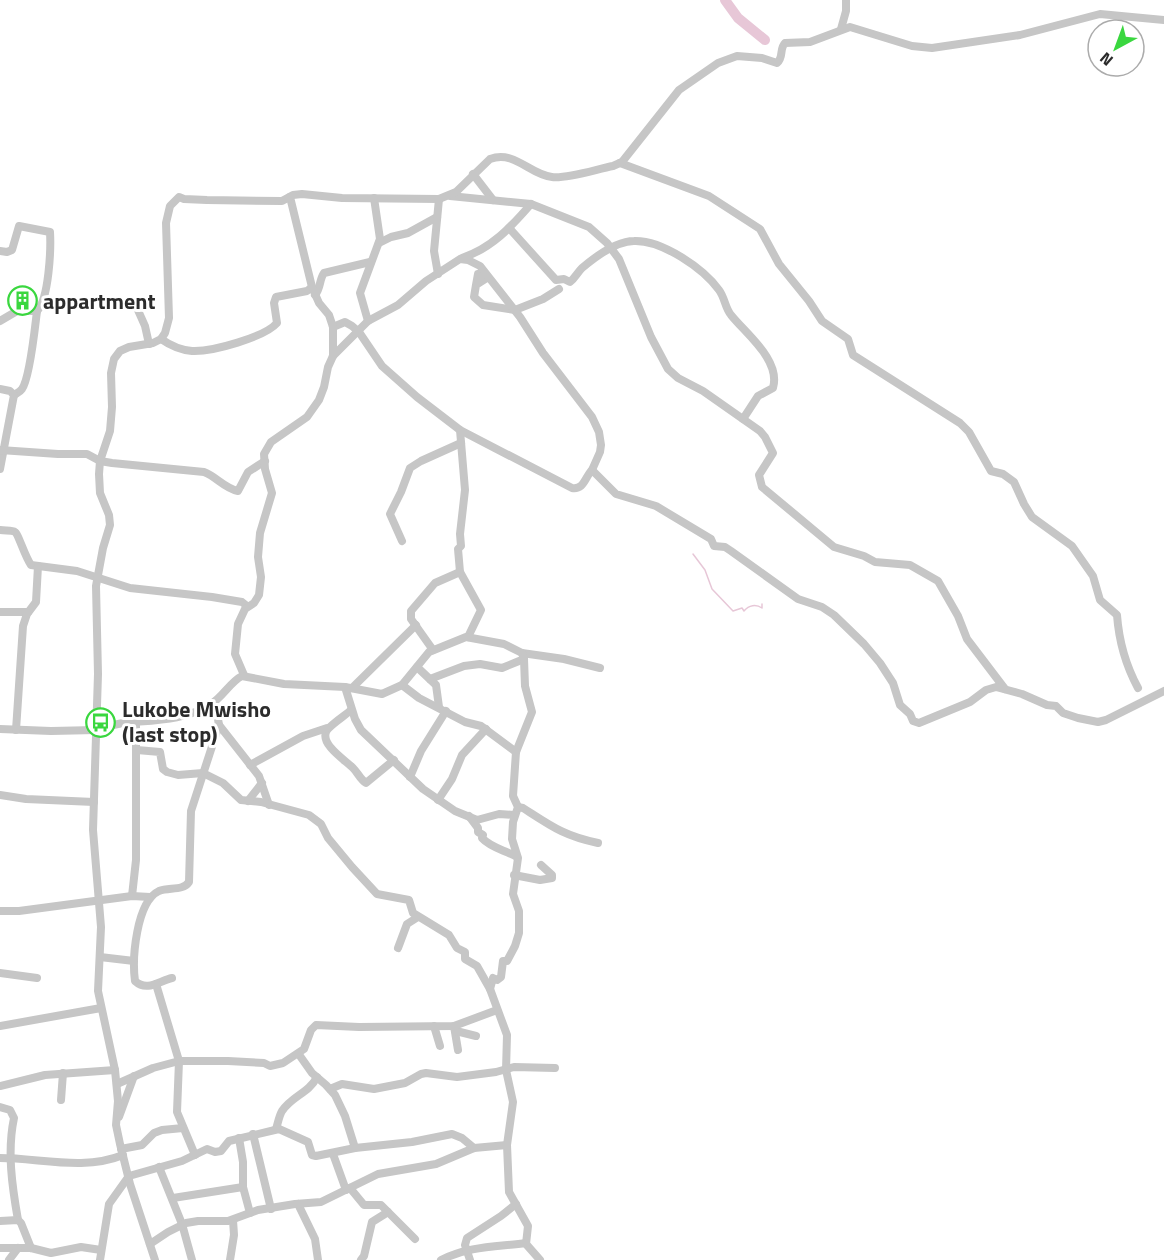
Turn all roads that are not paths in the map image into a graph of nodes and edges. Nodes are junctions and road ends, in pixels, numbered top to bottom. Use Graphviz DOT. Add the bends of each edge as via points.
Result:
graph roads {
  1 [pos="846,0"];
  2 [pos="1164,20"];
  3 [pos="841,28"];
  4 [pos="620,163"];
  5 [pos="473,174"];
  6 [pos="450,196"];
  7 [pos="290,197"];
  8 [pos="374,198"];
  9 [pos="439,199"];
  10 [pos="493,200"];
  11 [pos="531,204"];
  12 [pos="437,217"];
  13 [pos="509,228"];
  14 [pos="379,243"];
  15 [pos="612,249"];
  16 [pos="0,251"];
  17 [pos="460,259"];
  18 [pos="370,262"];
  19 [pos="438,274"];
  20 [pos="476,285"];
  21 [pos="559,289"];
  22 [pos="314,291"];
  23 [pos="137,308"];
  24 [pos="515,310"];
  25 [pos="37,311"];
  26 [pos="0,321"];
  27 [pos="368,321"];
  28 [pos="333,327"];
  29 [pos="358,332"];
  30 [pos="161,339"];
  31 [pos="149,344"];
  32 [pos="333,356"];
  33 [pos="0,389"];
  34 [pos="14,395"];
  35 [pos="743,419"];
  36 [pos="460,430"];
  37 [pos="461,443"];
  38 [pos="2,451"];
  39 [pos="100,461"];
  40 [pos="265,461"];
  41 [pos="0,469"];
  42 [pos="592,470"];
  43 [pos="0,531"];
  44 [pos="402,541"];
  45 [pos="38,566"];
  46 [pos="460,572"];
  47 [pos="97,577"];
  48 [pos="247,606"];
  49 [pos="0,612"];
  50 [pos="28,612"];
  51 [pos="416,625"];
  52 [pos="468,637"];
  53 [pos="433,650"];
  54 [pos="523,656"];
  55 [pos="417,667"];
  56 [pos="600,668"];
  57 [pos="244,675"];
  58 [pos="430,679"];
  59 [pos="402,685"];
  60 [pos="349,688"];
  61 [pos="1138,688"];
  62 [pos="1005,690"];
  63 [pos="1164,691"];
  64 [pos="213,704"];
  65 [pos="442,709"];
  66 [pos="351,710"];
  67 [pos="136,722"];
  68 [pos="219,725"];
  69 [pos="327,728"];
  70 [pos="0,729"];
  71 [pos="96,729"];
  72 [pos="486,729"];
  73 [pos="16,730"];
  74 [pos="318,731"];
  75 [pos="325,737"];
  76 [pos="137,750"];
  77 [pos="516,752"];
  78 [pos="394,760"];
  79 [pos="250,765"];
  80 [pos="203,773"];
  81 [pos="410,777"];
  82 [pos="262,783"];
  83 [pos="0,795"];
  84 [pos="438,800"];
  85 [pos="248,801"];
  86 [pos="94,802"];
  87 [pos="269,805"];
  88 [pos="516,811"];
  89 [pos="469,816"];
  90 [pos="598,843"];
  91 [pos="518,858"];
  92 [pos="541,865"];
  93 [pos="514,875"];
  94 [pos="132,896"];
  95 [pos="150,897"];
  96 [pos="100,900"];
  97 [pos="0,911"];
  98 [pos="418,917"];
  99 [pos="398,948"];
  100 [pos="100,957"];
  101 [pos="134,961"];
  102 [pos="0,973"];
  103 [pos="37,978"];
  104 [pos="172,978"];
  105 [pos="156,984"];
  106 [pos="490,989"];
  107 [pos="101,1008"];
  108 [pos="497,1010"];
  109 [pos="0,1026"];
  110 [pos="434,1026"];
  111 [pos="455,1029"];
  112 [pos="476,1036"];
  113 [pos="440,1046"];
  114 [pos="458,1050"];
  115 [pos="300,1056"];
  116 [pos="179,1061"];
  117 [pos="555,1068"];
  118 [pos="115,1070"];
  119 [pos="506,1070"];
  120 [pos="63,1073"];
  121 [pos="134,1076"];
  122 [pos="317,1077"];
  123 [pos="117,1084"];
  124 [pos="0,1086"];
  125 [pos="330,1089"];
  126 [pos="60,1100"];
  127 [pos="0,1107"];
  128 [pos="116,1125"];
  129 [pos="183,1128"];
  130 [pos="276,1130"];
  131 [pos="254,1134"];
  132 [pos="239,1138"];
  133 [pos="507,1145"];
  134 [pos="355,1148"];
  135 [pos="474,1148"];
  136 [pos="122,1152"];
  137 [pos="333,1154"];
  138 [pos="195,1155"];
  139 [pos="0,1158"];
  140 [pos="11,1158"];
  141 [pos="159,1167"];
  142 [pos="129,1176"];
  143 [pos="243,1186"];
  144 [pos="348,1189"];
  145 [pos="173,1198"];
  146 [pos="298,1204"];
  147 [pos="516,1204"];
  148 [pos="271,1209"];
  149 [pos="388,1212"];
  150 [pos="250,1213"];
  151 [pos="18,1220"];
  152 [pos="233,1220"];
  153 [pos="0,1221"];
  154 [pos="182,1224"];
  155 [pos="415,1239"];
  156 [pos="526,1243"];
  157 [pos="150,1244"];
  158 [pos="0,1248"];
  159 [pos="18,1248"];
  160 [pos="31,1248"];
  161 [pos="101,1250"];
  162 [pos="466,1250"];
  163 [pos="9,1260"];
  164 [pos="100,1260"];
  165 [pos="155,1260"];
  166 [pos="192,1260"];
  167 [pos="230,1260"];
  168 [pos="318,1260"];
  169 [pos="361,1260"];
  170 [pos="441,1260"];
  171 [pos="470,1260"];
  172 [pos="540,1260"];
  1 -- 3 [label="street"];
  2 -- 3 [label="street" via="1100,14 1020,35 932,48"];
  3 -- 4 [label="street" via="810,42 784,42 782,58 777,63 750,56 723,59 679,90"];
  4 -- 5 [label="street" via="555,177 518,161 496,157"];
  4 -- 61 [label="street" via="709,196 760,229 781,268 822,321 848,339 855,356 968,430 991,471 1014,482 1032,517 1072,546 1093,576 1100,600 1117,615 1119,639"];
  5 -- 6 [label="street"];
  5 -- 10 [label="street"];
  6 -- 9 [label="street"];
  6 -- 10 [label="street"];
  7 -- 8 [label="street"];
  7 -- 22 [label="street"];
  7 -- 30 [label="street" via="282,201 179,196 173,201 165,226 169,318"];
  8 -- 9 [label="street"];
  8 -- 14 [label="street"];
  9 -- 12 [label="street"];
  10 -- 11 [label="street"];
  11 -- 13 [label="street"];
  11 -- 15 [label="street" via="583,223"];
  12 -- 14 [label="street"];
  12 -- 19 [label="street" via="434,251"];
  13 -- 15 [label="street" via="556,280 570,282 580,270"];
  13 -- 17 [label="street" via="484,249"];
  14 -- 18 [label="street"];
  15 -- 35 [label="street" via="668,369"];
  15 -- 35 [label="street" via="630,241 655,243 700,270 721,292 731,315 768,359 774,378 773,388 756,398"];
  16 -- 25 [label="street" via="12,250 19,226 49,231 46,290"];
  17 -- 19 [label="street"];
  17 -- 24 [label="street" via="480,266"];
  18 -- 22 [label="street" via="324,273 321,288"];
  18 -- 27 [label="street" via="360,293"];
  19 -- 27 [label="street" via="395,308"];
  20 -- 24 [label="street" via="474,297 483,305"];
  21 -- 24 [label="street"];
  22 -- 28 [label="street"];
  22 -- 30 [label="street" via="276,297 278,323 253,336 201,351 182,349"];
  23 -- 31 [label="street"];
  24 -- 42 [label="street" via="595,423 601,445"];
  25 -- 26 [label="street" via="17,311"];
  25 -- 34 [label="street" via="24,384"];
  27 -- 29 [label="street"];
  28 -- 29 [label="street" via="346,322"];
  28 -- 32 [label="street"];
  29 -- 32 [label="street"];
  29 -- 36 [label="street" via="380,364"];
  30 -- 31 [label="street"];
  31 -- 39 [label="street" via="129,346 114,359 110,431"];
  32 -- 40 [label="street" via="319,400 307,417 271,442 264,454"];
  33 -- 34 [label="street"];
  34 -- 38 [label="street"];
  35 -- 62 [label="street" via="765,437 773,453 759,475 762,487 834,547 875,562 910,566 938,581 967,639"];
  36 -- 37 [label="street"];
  36 -- 42 [label="street" via="573,489 581,486"];
  37 -- 44 [label="street" via="408,471 390,514"];
  37 -- 46 [label="street" via="465,490 458,549"];
  38 -- 39 [label="street" via="87,454"];
  38 -- 41 [label="street"];
  39 -- 40 [label="street" via="204,472 238,491 248,472"];
  39 -- 47 [label="street" via="100,493 110,525"];
  40 -- 48 [label="street" via="272,495 260,531 259,595"];
  42 -- 62 [label="street" via="616,494 662,509 711,539 714,546 725,547 753,565 798,599 831,612 880,663 900,705 913,721 919,723 970,702 990,688"];
  43 -- 45 [label="street" via="18,534 23,554 31,565"];
  45 -- 47 [label="street"];
  45 -- 50 [label="street" via="36,600"];
  46 -- 51 [label="street" via="441,580 424,594 411,611"];
  46 -- 52 [label="street" via="481,610"];
  47 -- 48 [label="street" via="138,590 212,597"];
  47 -- 71 [label="street"];
  48 -- 57 [label="street" via="238,624 235,654"];
  49 -- 50 [label="street"];
  50 -- 73 [label="street" via="23,626"];
  51 -- 53 [label="street"];
  51 -- 60 [label="street" via="359,683"];
  52 -- 53 [label="street"];
  52 -- 54 [label="street" via="504,644"];
  53 -- 55 [label="street"];
  54 -- 56 [label="street" via="564,659"];
  54 -- 58 [label="street" via="502,668 464,666"];
  54 -- 77 [label="street" via="532,712"];
  55 -- 58 [label="street"];
  55 -- 59 [label="street"];
  57 -- 60 [label="street" via="289,685"];
  57 -- 64 [label="street"];
  58 -- 65 [label="street"];
  59 -- 60 [label="street" via="382,694"];
  59 -- 65 [label="street"];
  60 -- 66 [label="street"];
  62 -- 63 [label="street" via="1098,722"];
  64 -- 67 [label="street" via="174,718"];
  64 -- 68 [label="street"];
  65 -- 72 [label="street"];
  65 -- 81 [label="street"];
  66 -- 69 [label="street"];
  66 -- 78 [label="street" via="361,730"];
  67 -- 71 [label="street"];
  67 -- 76 [label="street"];
  68 -- 79 [label="street"];
  68 -- 80 [label="street"];
  69 -- 74 [label="street"];
  69 -- 75 [label="street"];
  70 -- 73 [label="street"];
  71 -- 73 [label="street"];
  71 -- 86 [label="street"];
  72 -- 77 [label="street"];
  72 -- 84 [label="street" via="461,758"];
  74 -- 75 [label="street"];
  74 -- 79 [label="street"];
  75 -- 78 [label="street" via="366,783"];
  76 -- 80 [label="street" via="160,753 167,772"];
  76 -- 94 [label="street"];
  77 -- 88 [label="street"];
  78 -- 81 [label="street"];
  79 -- 82 [label="street"];
  80 -- 85 [label="street"];
  80 -- 95 [label="street" via="190,818 189,882"];
  81 -- 84 [label="street"];
  82 -- 85 [label="street"];
  82 -- 87 [label="street"];
  83 -- 86 [label="street"];
  84 -- 89 [label="street"];
  85 -- 87 [label="street"];
  86 -- 96 [label="street"];
  87 -- 98 [label="street" via="304,813 316,820 363,881 377,894 408,900"];
  88 -- 89 [label="street" via="477,820"];
  88 -- 90 [label="street" via="523,808 560,831"];
  88 -- 91 [label="street" via="512,839"];
  89 -- 91 [label="street" via="488,844"];
  91 -- 93 [label="street"];
  92 -- 93 [label="street" via="552,878"];
  93 -- 106 [label="street" via="519,933 507,961 503,961 501,977 493,978"];
  94 -- 95 [label="street"];
  94 -- 96 [label="street"];
  95 -- 101 [label="street" via="142,911"];
  96 -- 97 [label="street"];
  96 -- 100 [label="street"];
  98 -- 99 [label="street" via="407,924"];
  98 -- 106 [label="street" via="450,937 465,952 465,959 477,966"];
  100 -- 101 [label="street"];
  100 -- 107 [label="street"];
  101 -- 105 [label="street" via="136,983 147,987"];
  102 -- 103 [label="street"];
  104 -- 105 [label="street"];
  105 -- 116 [label="street"];
  106 -- 108 [label="street"];
  107 -- 109 [label="street"];
  107 -- 118 [label="street"];
  108 -- 111 [label="street"];
  108 -- 119 [label="street" via="507,1035"];
  110 -- 111 [label="street"];
  110 -- 113 [label="street"];
  110 -- 116 [label="street" via="316,1025 304,1049 283,1063 270,1066"];
  111 -- 112 [label="street"];
  111 -- 114 [label="street"];
  115 -- 122 [label="street"];
  116 -- 121 [label="street"];
  116 -- 129 [label="street" via="176,1110"];
  117 -- 119 [label="street"];
  118 -- 120 [label="street"];
  118 -- 123 [label="street"];
  119 -- 125 [label="street" via="457,1077 421,1074 405,1083 374,1089 342,1084"];
  119 -- 133 [label="street" via="513,1102"];
  120 -- 124 [label="street"];
  120 -- 126 [label="street"];
  121 -- 123 [label="street"];
  121 -- 128 [label="street"];
  122 -- 125 [label="street"];
  122 -- 130 [label="street" via="310,1088 280,1113"];
  123 -- 128 [label="street"];
  125 -- 134 [label="street" via="345,1116"];
  127 -- 140 [label="street" via="9,1109 14,1118"];
  128 -- 136 [label="street"];
  129 -- 136 [label="street" via="154,1133 142,1145"];
  129 -- 138 [label="street"];
  130 -- 131 [label="street"];
  130 -- 137 [label="street" via="308,1142 312,1156"];
  131 -- 132 [label="street"];
  131 -- 148 [label="street"];
  132 -- 138 [label="street" via="229,1141 221,1151 207,1149"];
  132 -- 143 [label="street"];
  133 -- 135 [label="street"];
  133 -- 147 [label="street" via="509,1192"];
  134 -- 135 [label="street" via="452,1134"];
  134 -- 137 [label="street"];
  135 -- 144 [label="street" via="436,1164 378,1174"];
  136 -- 140 [label="street" via="113,1160 66,1164"];
  136 -- 142 [label="street"];
  137 -- 144 [label="street"];
  138 -- 141 [label="street"];
  139 -- 140 [label="street"];
  140 -- 151 [label="street"];
  141 -- 142 [label="street"];
  141 -- 145 [label="street"];
  142 -- 157 [label="street"];
  142 -- 161 [label="street" via="109,1204"];
  143 -- 145 [label="street"];
  143 -- 150 [label="street"];
  144 -- 146 [label="street" via="321,1202"];
  144 -- 149 [label="street" via="364,1205 378,1204"];
  145 -- 154 [label="street"];
  146 -- 148 [label="street"];
  146 -- 168 [label="street" via="315,1239"];
  147 -- 156 [label="street" via="528,1226"];
  147 -- 162 [label="street" via="469,1235"];
  148 -- 150 [label="street"];
  149 -- 155 [label="street"];
  149 -- 169 [label="street" via="372,1222"];
  150 -- 152 [label="street"];
  151 -- 153 [label="street"];
  151 -- 160 [label="street"];
  152 -- 154 [label="street"];
  152 -- 167 [label="street"];
  154 -- 157 [label="street"];
  154 -- 166 [label="street"];
  156 -- 162 [label="street"];
  156 -- 172 [label="street"];
  157 -- 165 [label="street"];
  158 -- 159 [label="street"];
  159 -- 160 [label="street"];
  159 -- 163 [label="street"];
  160 -- 161 [label="street" via="51,1254 81,1247"];
  161 -- 164 [label="street"];
  162 -- 170 [label="street"];
  162 -- 171 [label="street"];
}
